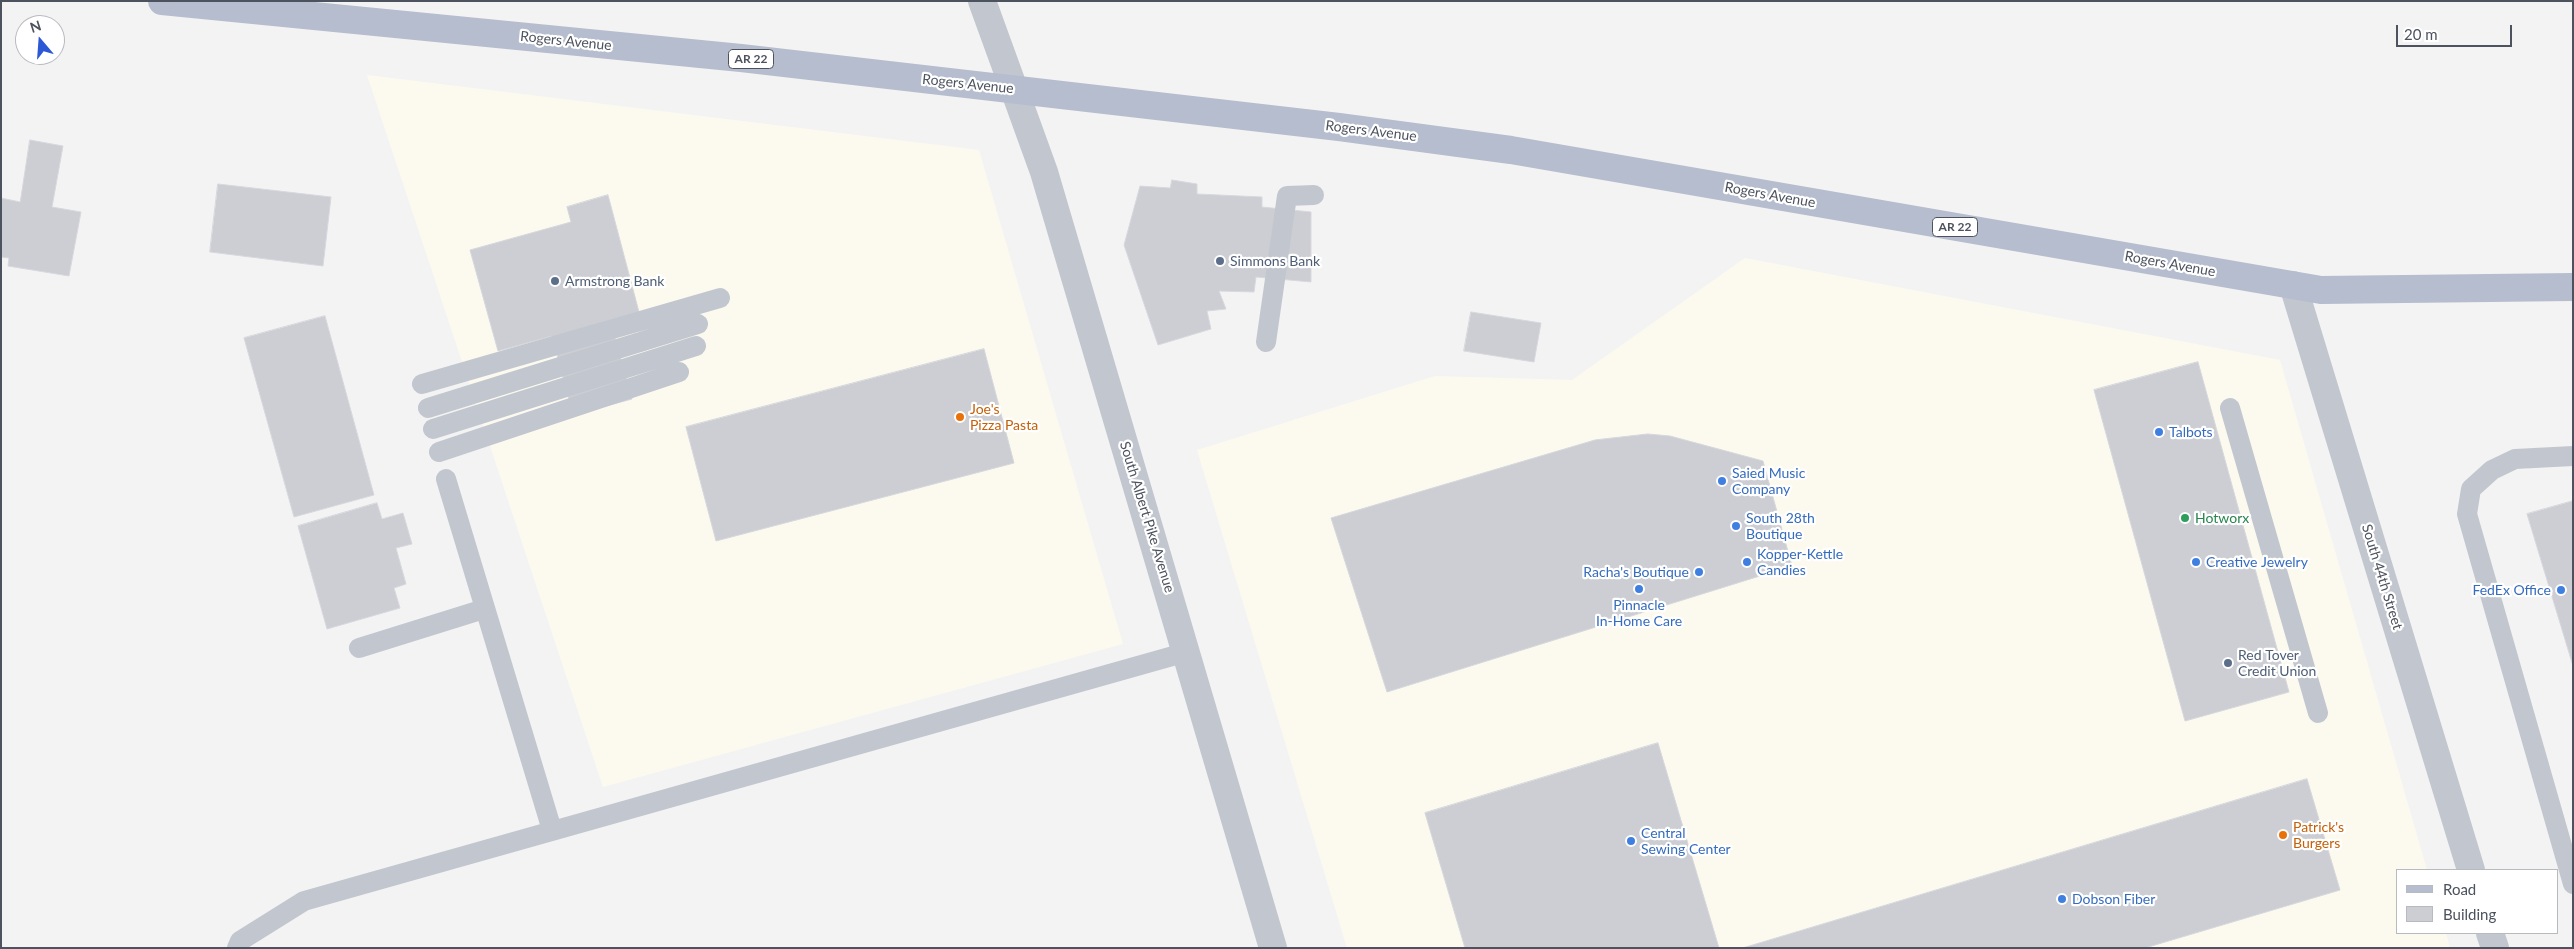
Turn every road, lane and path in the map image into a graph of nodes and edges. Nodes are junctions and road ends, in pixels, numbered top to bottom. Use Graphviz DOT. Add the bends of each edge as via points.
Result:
graph roads {
  1 [pos="162,1"];
  2 [pos="982,1"];
  3 [pos="301,8"];
  4 [pos="1014,89"];
  5 [pos="1314,195"];
  6 [pos="2293,285"];
  7 [pos="2573,287"];
  8 [pos="720,298"];
  9 [pos="698,324"];
  10 [pos="1266,342"];
  11 [pos="696,346"];
  12 [pos="679,372"];
  13 [pos="422,384"];
  14 [pos="428,408"];
  15 [pos="2230,408"];
  16 [pos="433,429"];
  17 [pos="439,452"];
  18 [pos="2573,456"];
  19 [pos="446,480"];
  20 [pos="484,609"];
  21 [pos="359,648"];
  22 [pos="1187,652"];
  23 [pos="2318,713"];
  24 [pos="552,830"];
  25 [pos="2471,869"];
  26 [pos="2573,884"];
  27 [pos="2490,934"];
  28 [pos="237,948"];
  29 [pos="1273,948"];
  30 [pos="2495,948"];
  1 -- 3 [label="main road, Rogers Avenue / AR 22"];
  2 -- 4 [label="street, South Albert Pike Avenue"];
  3 -- 4 [label="main road, Rogers Avenue / AR 22"];
  4 -- 6 [label="main road, Rogers Avenue / AR 22" via="1511,150"];
  4 -- 22 [label="street, South Albert Pike Avenue" via="1044,172"];
  5 -- 10 [label="lane" via="1287,196"];
  6 -- 7 [label="main road, Rogers Avenue / AR 22" via="2321,290"];
  6 -- 25 [label="street, South 44th Street"];
  8 -- 13 [label="lane"];
  9 -- 14 [label="lane"];
  11 -- 16 [label="lane"];
  12 -- 17 [label="lane"];
  15 -- 23 [label="lane"];
  18 -- 26 [label="lane" via="2515,459 2492,470 2472,489 2467,514"];
  19 -- 20 [label="lane"];
  20 -- 21 [label="lane"];
  20 -- 24 [label="lane"];
  22 -- 24 [label="lane"];
  22 -- 29 [label="street, South Albert Pike Avenue"];
  24 -- 28 [label="lane" via="304,901 240,941"];
  27 -- 30 [label="street"];
}
